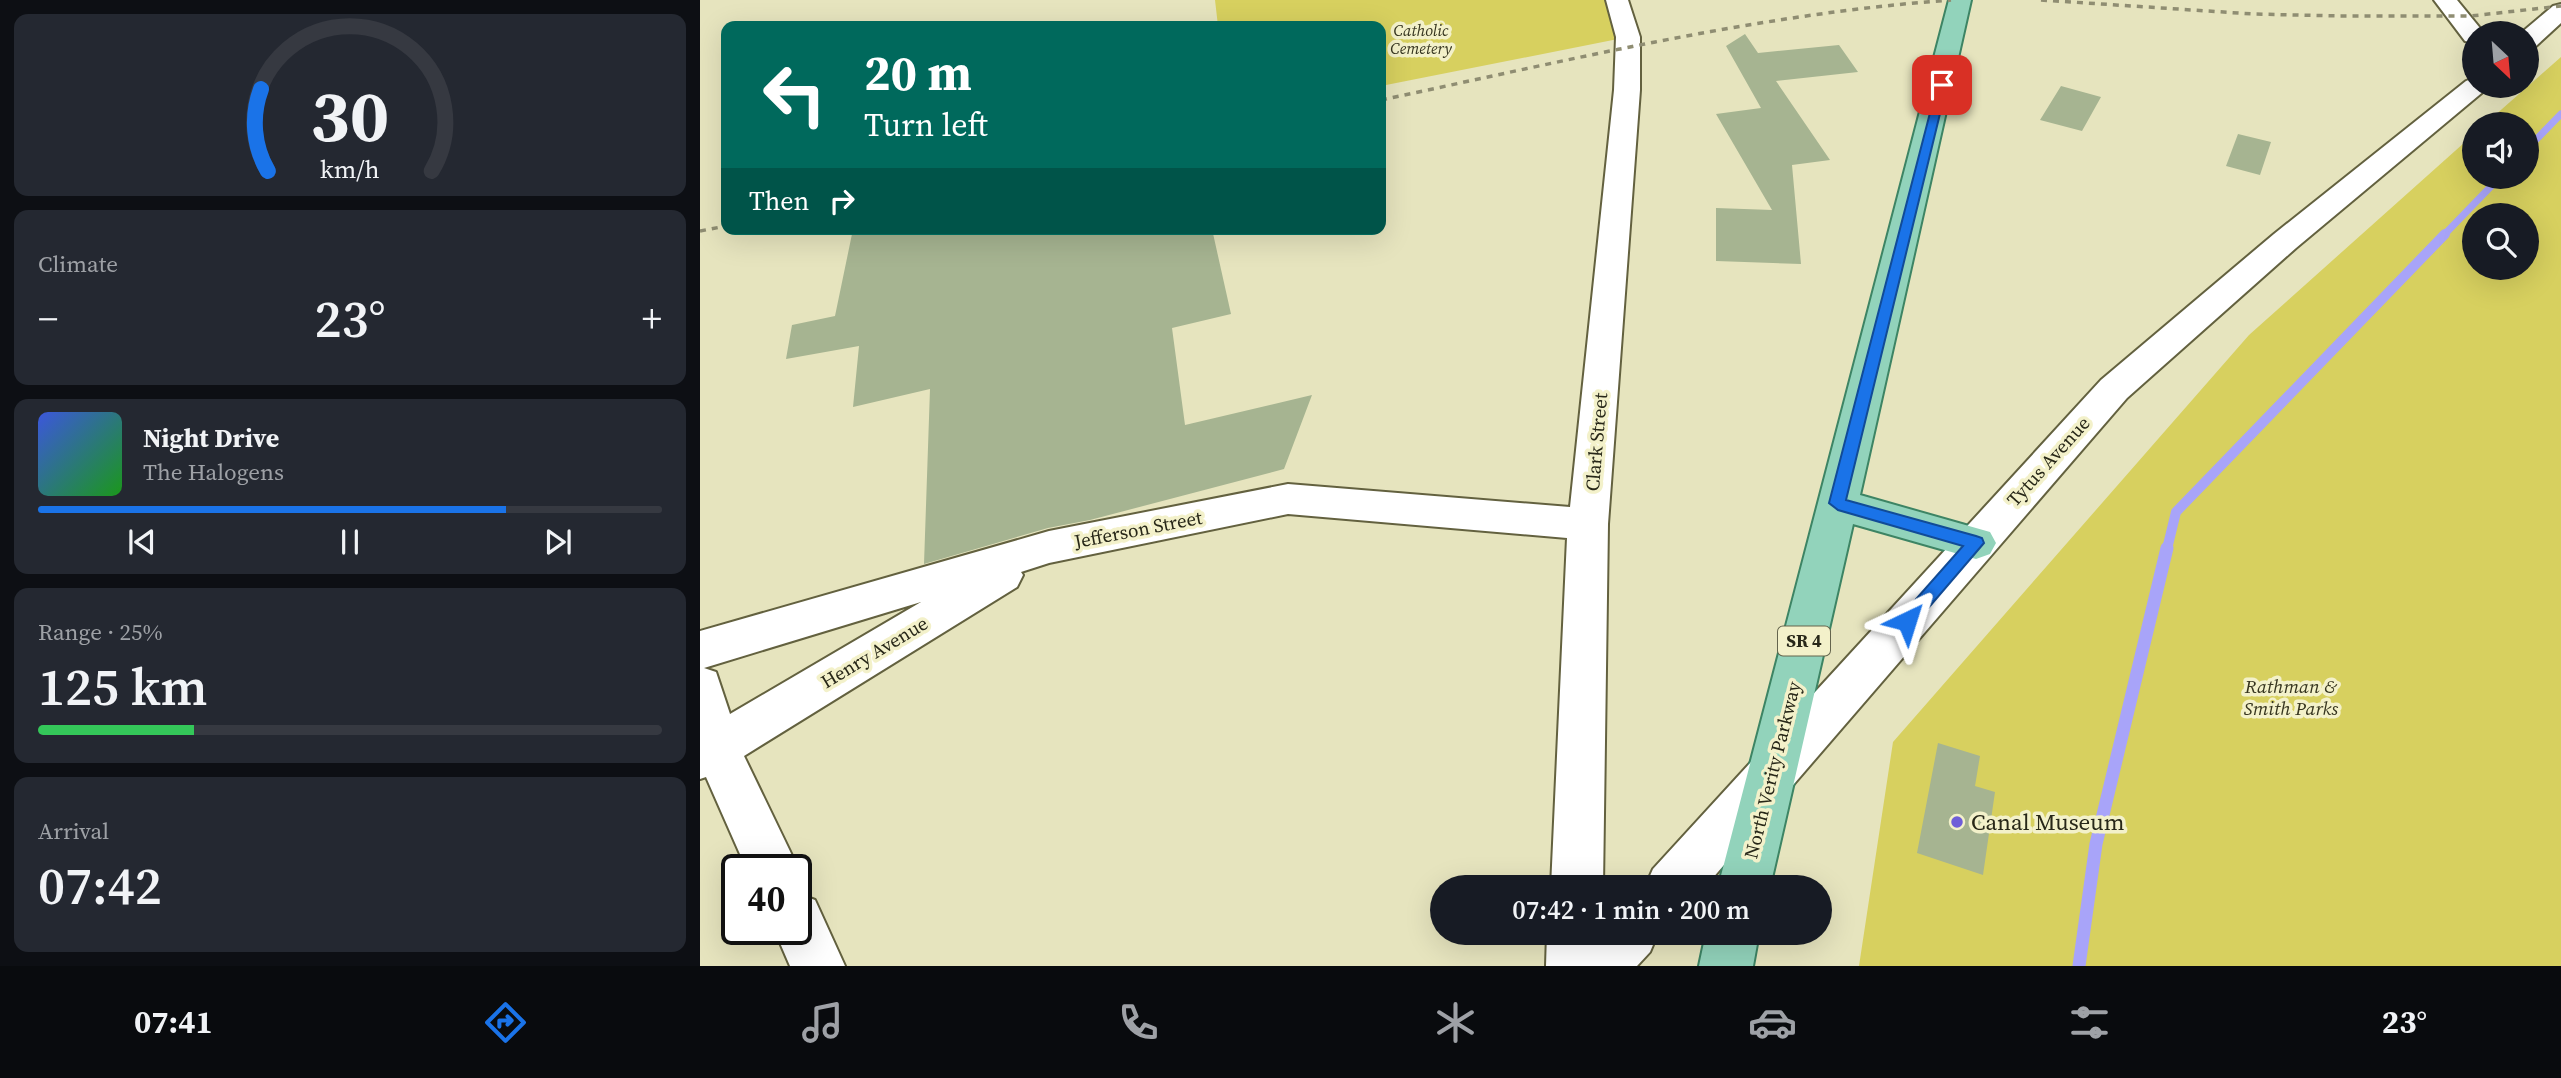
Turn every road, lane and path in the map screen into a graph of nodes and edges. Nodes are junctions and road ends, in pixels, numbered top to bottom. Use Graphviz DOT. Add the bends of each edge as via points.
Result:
graph roads {
  1 [pos="1617,0"];
  2 [pos="1960,0"];
  3 [pos="2445,0"];
  4 [pos="2561,11"];
  5 [pos="2462,21"];
  6 [pos="2539,30"];
  7 [pos="2462,97"];
  8 [pos="1838,503"];
  9 [pos="1588,524"];
  10 [pos="1976,543"];
  11 [pos="1049,547"];
  12 [pos="700,650"];
  13 [pos="700,686"];
  14 [pos="708,752"];
  15 [pos="1770,778"];
  16 [pos="764,854"];
  17 [pos="1577,875"];
  18 [pos="1682,875"];
  19 [pos="1747,875"];
  20 [pos="808,945"];
  21 [pos="1574,945"];
  22 [pos="1620,945"];
  23 [pos="1730,945"];
  24 [pos="818,966"];
  25 [pos="1573,966"];
  26 [pos="1601,966"];
  27 [pos="1726,966"];
  1 -- 9 [label="street, Clark Street" via="1628,37 1627,90"];
  2 -- 8 [label="main road, North Verity Parkway / SR 4"];
  3 -- 5 [label="street"];
  4 -- 6 [label="street"];
  7 -- 10 [label="street, Tytus Avenue" via="2114,389"];
  8 -- 10 [label="main road"];
  8 -- 15 [label="main road, North Verity Parkway / SR 4"];
  9 -- 11 [label="street, Jefferson Street" via="1289,499"];
  9 -- 17 [label="street, Clark Street"];
  10 -- 15 [label="street, Tytus Avenue"];
  11 -- 12 [label="street, Jefferson Street"];
  11 -- 14 [label="street, Henry Avenue"];
  13 -- 14 [label="street"];
  14 -- 16 [label="street"];
  15 -- 18 [label="street, Tytus Avenue"];
  15 -- 19 [label="main road, North Verity Parkway / SR 4"];
  20 -- 24 [label="street"];
  21 -- 25 [label="street"];
  22 -- 26 [label="street"];
  23 -- 27 [label="main road"];
}
